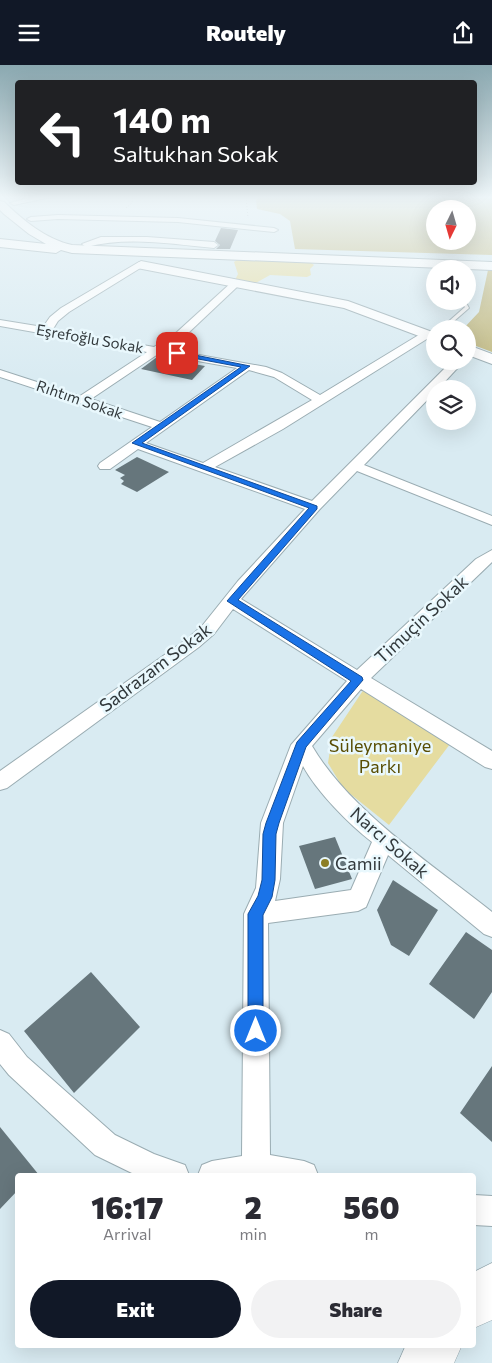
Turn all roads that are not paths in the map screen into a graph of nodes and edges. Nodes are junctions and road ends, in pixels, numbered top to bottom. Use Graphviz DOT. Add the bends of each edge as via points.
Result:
graph roads {
  1 [pos="112,258"];
  2 [pos="288,258"];
  3 [pos="375,258"];
  4 [pos="492,261"];
  5 [pos="139,265"];
  6 [pos="492,266"];
  7 [pos="235,284"];
  8 [pos="463,310"];
  9 [pos="452,320"];
  10 [pos="0,323"];
  11 [pos="47,331"];
  12 [pos="426,332"];
  13 [pos="426,340"];
  14 [pos="160,349"];
  15 [pos="476,355"];
  16 [pos="492,359"];
  17 [pos="247,366"];
  18 [pos="450,370"];
  19 [pos="0,373"];
  20 [pos="82,399"];
  21 [pos="320,401"];
  22 [pos="160,425"];
  23 [pos="136,443"];
  24 [pos="105,466"];
  25 [pos="355,466"];
  26 [pos="204,468"];
  27 [pos="314,507"];
  28 [pos="492,521"];
  29 [pos="492,555"];
  30 [pos="232,601"];
  31 [pos="358,680"];
  32 [pos="301,745"];
  33 [pos="492,761"];
  34 [pos="0,782"];
  35 [pos="384,840"];
  36 [pos="256,914"];
  37 [pos="492,926"];
  38 [pos="0,1043"];
  39 [pos="256,1168"];
  40 [pos="169,1173"];
  41 [pos="221,1173"];
  42 [pos="296,1173"];
  43 [pos="476,1210"];
  44 [pos="492,1211"];
  45 [pos="492,1286"];
  46 [pos="476,1303"];
  47 [pos="435,1348"];
  48 [pos="422,1363"];
  1 -- 5 [label="main road"];
  2 -- 6 [label="main road"];
  3 -- 4 [label="main road"];
  5 -- 7 [label="main road"];
  5 -- 11 [label="street" via="65,311 54,319"];
  7 -- 12 [label="main road" via="348,305"];
  7 -- 14 [label="street"];
  8 -- 9 [label="lane"];
  10 -- 11 [label="street, Eşrefoğlu Sokak"];
  11 -- 14 [label="street, Eşrefoğlu Sokak"];
  13 -- 21 [label="street"];
  14 -- 17 [label="street, Eşrefoğlu Sokak"];
  14 -- 20 [label="street"];
  15 -- 16 [label="main road"];
  17 -- 21 [label="street, Eşrefoğlu Sokak" via="278,375"];
  17 -- 22 [label="street"];
  18 -- 25 [label="street, Sadrazam Sokak"];
  19 -- 20 [label="street, Rıhtım Sokak"];
  20 -- 22 [label="street, Rıhtım Sokak"];
  21 -- 26 [label="street"];
  22 -- 23 [label="street"];
  23 -- 24 [label="street"];
  23 -- 26 [label="street"];
  25 -- 27 [label="street, Sadrazam Sokak"];
  25 -- 28 [label="street"];
  26 -- 27 [label="street"];
  27 -- 30 [label="street, Sadrazam Sokak"];
  29 -- 31 [label="street, Timuçin Sokak"];
  30 -- 31 [label="street"];
  30 -- 34 [label="street, Sadrazam Sokak" via="193,643"];
  31 -- 32 [label="street, Timuçin Sokak"];
  31 -- 33 [label="street"];
  32 -- 35 [label="street, Narcı Sokak" via="316,771"];
  32 -- 36 [label="street, Timuçin Sokak" via="272,823 268,880 265,897"];
  35 -- 36 [label="street" via="358,900"];
  35 -- 37 [label="street, Narcı Sokak"];
  36 -- 39 [label="street, Timuçin Sokak"];
  38 -- 40 [label="street" via="18,1066 105,1145"];
  39 -- 41 [label="street"];
  39 -- 42 [label="street"];
  43 -- 44 [label="street"];
  45 -- 46 [label="highway"];
  47 -- 48 [label="highway"];
}
